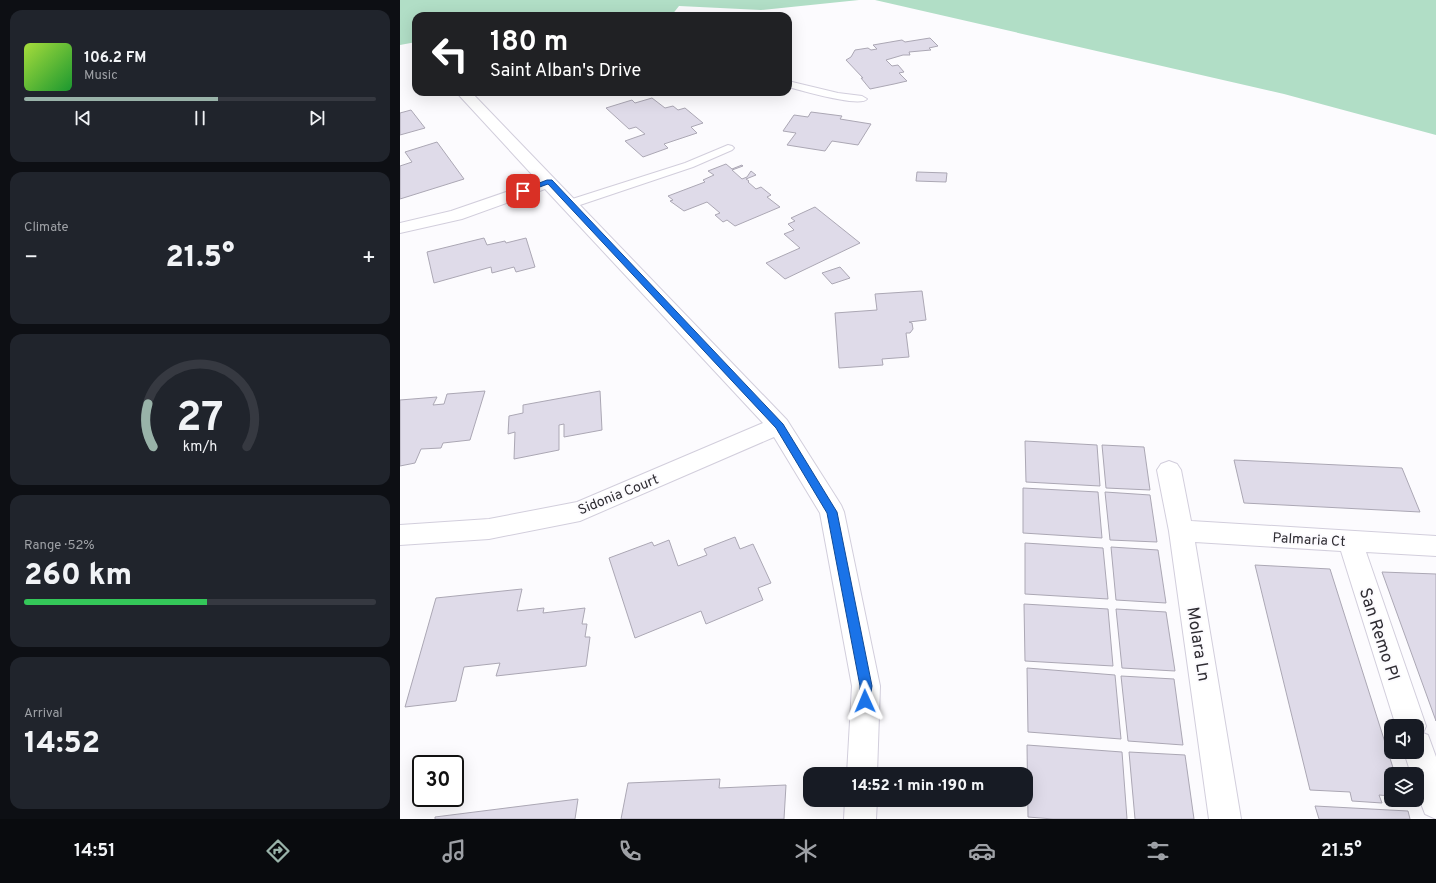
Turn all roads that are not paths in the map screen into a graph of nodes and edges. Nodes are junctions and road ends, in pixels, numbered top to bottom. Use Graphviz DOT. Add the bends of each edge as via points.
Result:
graph roads {
  1 [pos="792,85"];
  2 [pos="467,96"];
  3 [pos="862,99"];
  4 [pos="728,148"];
  5 [pos="550,182"];
  6 [pos="570,204"];
  7 [pos="400,228"];
  8 [pos="779,426"];
  9 [pos="1169,470"];
  10 [pos="1181,531"];
  11 [pos="400,535"];
  12 [pos="1350,541"];
  13 [pos="1436,546"];
  14 [pos="1409,719"];
  15 [pos="1422,759"];
  16 [pos="862,767"];
  17 [pos="1436,803"];
  18 [pos="861,807"];
  19 [pos="860,819"];
  20 [pos="1226,819"];
  1 -- 3 [label="lane"];
  2 -- 5 [label="street"];
  4 -- 6 [label="lane" via="689,166"];
  5 -- 6 [label="street"];
  5 -- 7 [label="street" via="456,215"];
  6 -- 8 [label="street"];
  8 -- 11 [label="street, Sidonia Court" via="580,511 489,529"];
  8 -- 16 [label="street" via="832,512 866,686"];
  9 -- 10 [label="street, Molara Ln"];
  10 -- 12 [label="street, Palmaria Ct"];
  10 -- 20 [label="street, Molara Ln"];
  12 -- 13 [label="street, Palmaria Ct"];
  12 -- 14 [label="street, San Remo Pl"];
  15 -- 17 [label="street"];
  18 -- 19 [label="street"];
}
